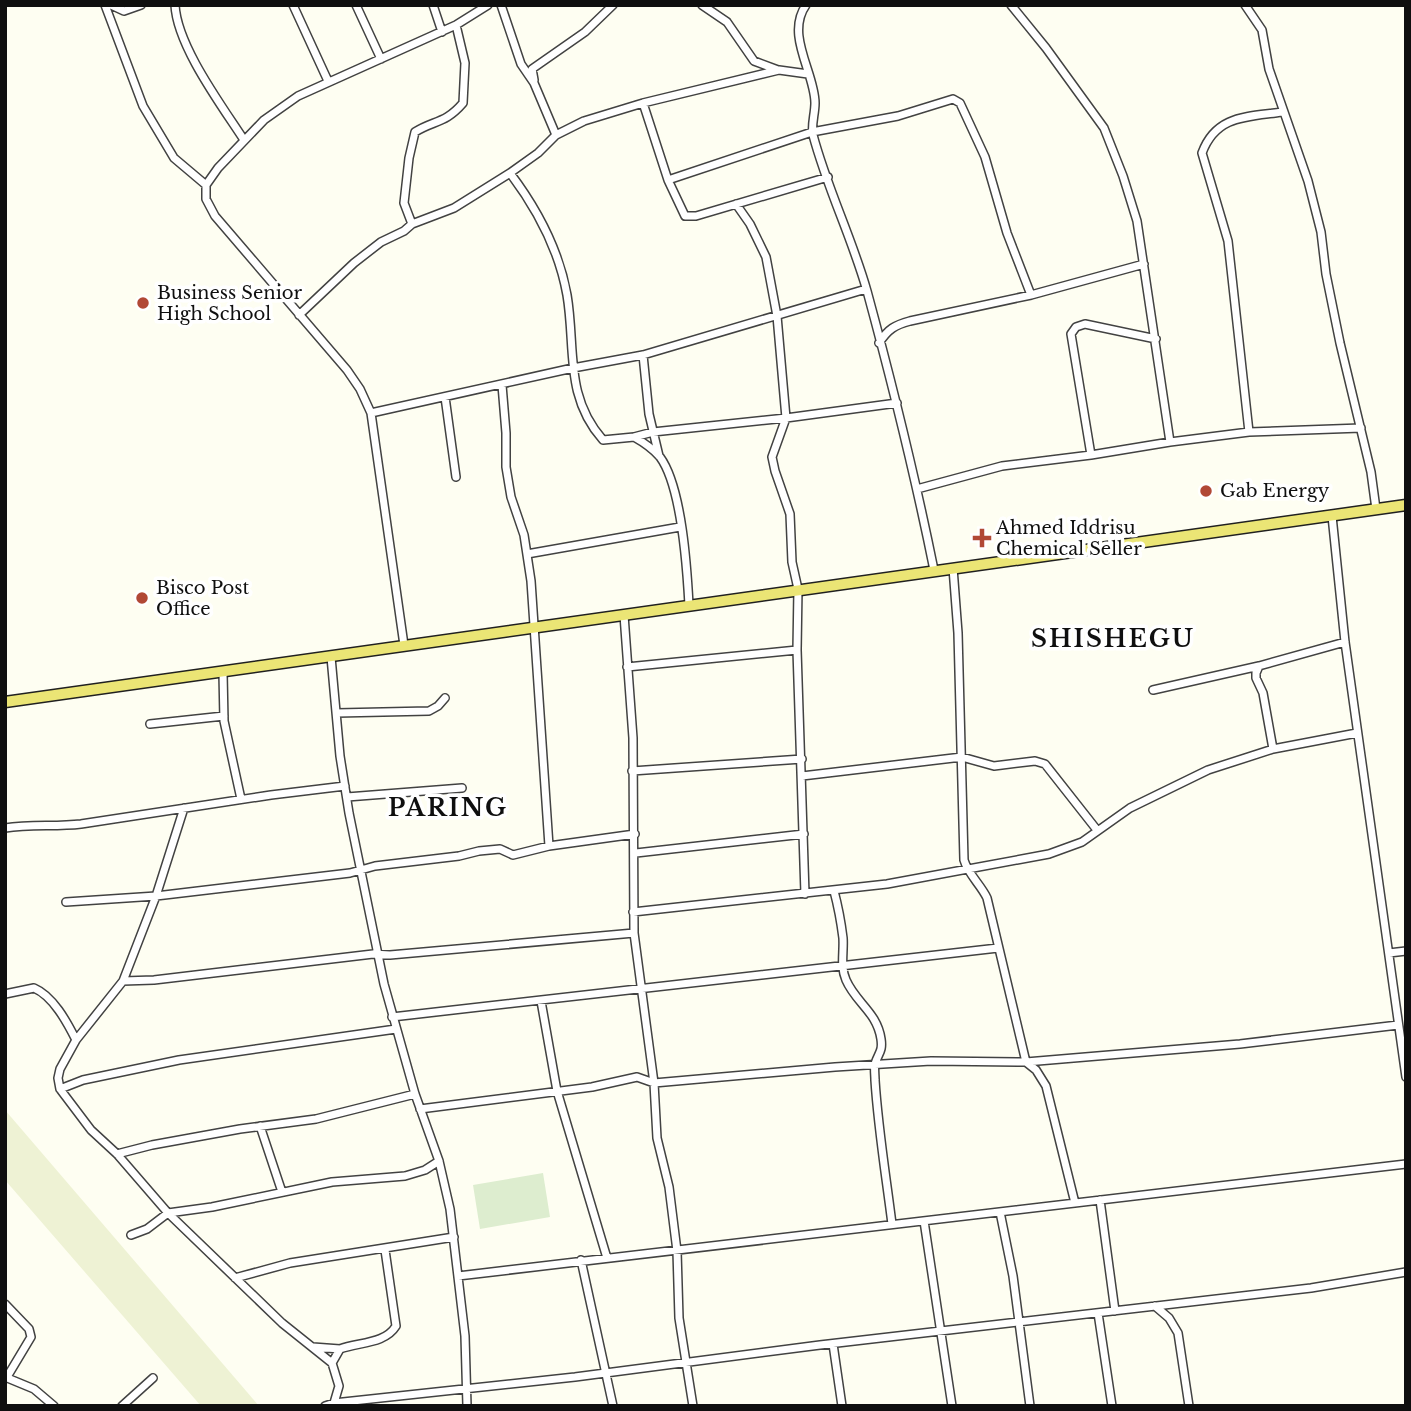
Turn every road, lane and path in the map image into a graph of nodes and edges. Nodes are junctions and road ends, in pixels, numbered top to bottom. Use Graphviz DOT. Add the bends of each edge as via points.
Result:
graph roads {
  1 [pos="105,5"];
  2 [pos="111,5"];
  3 [pos="141,5"];
  4 [pos="175,5"];
  5 [pos="293,5"];
  6 [pos="356,5"];
  7 [pos="433,5"];
  8 [pos="488,5"];
  9 [pos="501,5"];
  10 [pos="613,5"];
  11 [pos="702,5"];
  12 [pos="806,5"];
  13 [pos="1011,5"];
  14 [pos="1245,5"];
  15 [pos="456,25"];
  16 [pos="442,32"];
  17 [pos="381,59"];
  18 [pos="521,64"];
  19 [pos="532,69"];
  20 [pos="779,70"];
  21 [pos="808,74"];
  22 [pos="328,81"];
  23 [pos="534,83"];
  24 [pos="643,103"];
  25 [pos="1282,112"];
  26 [pos="812,132"];
  27 [pos="556,135"];
  28 [pos="244,141"];
  29 [pos="510,173"];
  30 [pos="828,177"];
  31 [pos="668,180"];
  32 [pos="206,185"];
  33 [pos="736,204"];
  34 [pos="412,224"];
  35 [pos="1144,264"];
  36 [pos="866,289"];
  37 [pos="1031,295"];
  38 [pos="299,315"];
  39 [pos="777,316"];
  40 [pos="1156,339"];
  41 [pos="879,342"];
  42 [pos="643,355"];
  43 [pos="573,368"];
  44 [pos="502,385"];
  45 [pos="445,397"];
  46 [pos="897,403"];
  47 [pos="371,413"];
  48 [pos="786,418"];
  49 [pos="1361,428"];
  50 [pos="653,432"];
  51 [pos="1249,432"];
  52 [pos="634,437"];
  53 [pos="1170,442"];
  54 [pos="1091,455"];
  55 [pos="659,456"];
  56 [pos="456,477"];
  57 [pos="917,489"];
  58 [pos="1406,505"];
  59 [pos="1376,509"];
  60 [pos="1332,516"];
  61 [pos="680,527"];
  62 [pos="527,554"];
  63 [pos="953,568"];
  64 [pos="934,570"];
  65 [pos="798,589"];
  66 [pos="689,605"];
  67 [pos="624,615"];
  68 [pos="535,629"];
  69 [pos="1345,642"];
  70 [pos="404,645"];
  71 [pos="797,650"];
  72 [pos="331,657"];
  73 [pos="1259,666"];
  74 [pos="627,667"];
  75 [pos="223,673"];
  76 [pos="1153,690"];
  77 [pos="444,698"];
  78 [pos="5,702"];
  79 [pos="337,713"];
  80 [pos="224,716"];
  81 [pos="149,724"];
  82 [pos="1357,733"];
  83 [pos="1273,749"];
  84 [pos="962,757"];
  85 [pos="802,759"];
  86 [pos="632,771"];
  87 [pos="802,776"];
  88 [pos="345,786"];
  89 [pos="462,788"];
  90 [pos="347,796"];
  91 [pos="241,799"];
  92 [pos="184,808"];
  93 [pos="5,828"];
  94 [pos="1097,830"];
  95 [pos="635,834"];
  96 [pos="804,834"];
  97 [pos="549,846"];
  98 [pos="636,853"];
  99 [pos="967,867"];
  100 [pos="360,870"];
  101 [pos="834,891"];
  102 [pos="805,894"];
  103 [pos="156,896"];
  104 [pos="66,902"];
  105 [pos="633,912"];
  106 [pos="634,933"];
  107 [pos="999,947"];
  108 [pos="1406,951"];
  109 [pos="1389,953"];
  110 [pos="379,954"];
  111 [pos="842,967"];
  112 [pos="123,981"];
  113 [pos="640,990"];
  114 [pos="5,994"];
  115 [pos="541,1001"];
  116 [pos="392,1017"];
  117 [pos="1398,1025"];
  118 [pos="396,1029"];
  119 [pos="76,1040"];
  120 [pos="1026,1062"];
  121 [pos="875,1064"];
  122 [pos="1406,1077"];
  123 [pos="654,1083"];
  124 [pos="61,1089"];
  125 [pos="557,1091"];
  126 [pos="415,1094"];
  127 [pos="420,1109"];
  128 [pos="261,1126"];
  129 [pos="117,1154"];
  130 [pos="439,1161"];
  131 [pos="1406,1164"];
  132 [pos="282,1192"];
  133 [pos="1100,1200"];
  134 [pos="1075,1203"];
  135 [pos="1000,1212"];
  136 [pos="168,1213"];
  137 [pos="924,1221"];
  138 [pos="892,1224"];
  139 [pos="131,1235"];
  140 [pos="454,1237"];
  141 [pos="385,1250"];
  142 [pos="677,1251"];
  143 [pos="607,1258"];
  144 [pos="581,1260"];
  145 [pos="1406,1272"];
  146 [pos="458,1276"];
  147 [pos="235,1278"];
  148 [pos="5,1304"];
  149 [pos="1155,1306"];
  150 [pos="1115,1311"];
  151 [pos="1098,1313"];
  152 [pos="1019,1323"];
  153 [pos="940,1333"];
  154 [pos="833,1344"];
  155 [pos="311,1346"];
  156 [pos="340,1349"];
  157 [pos="687,1362"];
  158 [pos="332,1363"];
  159 [pos="605,1373"];
  160 [pos="6,1377"];
  161 [pos="153,1378"];
  162 [pos="467,1388"];
  163 [pos="334,1403"];
  164 [pos="54,1406"];
  165 [pos="122,1406"];
  166 [pos="325,1406"];
  167 [pos="467,1406"];
  168 [pos="613,1406"];
  169 [pos="693,1406"];
  170 [pos="842,1406"];
  171 [pos="952,1406"];
  172 [pos="1030,1406"];
  173 [pos="1112,1406"];
  174 [pos="1189,1406"];
  1 -- 32 [label="street" via="143,106 174,158"];
  2 -- 3 [label="street" via="124,11"];
  4 -- 28 [label="street" via="188,47"];
  5 -- 22 [label="street"];
  6 -- 17 [label="street"];
  7 -- 16 [label="street"];
  8 -- 15 [label="street"];
  9 -- 18 [label="street"];
  10 -- 19 [label="street" via="585,32"];
  11 -- 20 [label="street" via="727,22 754,61"];
  12 -- 21 [label="street" via="800,29"];
  13 -- 35 [label="street" via="1104,128 1137,221"];
  14 -- 25 [label="street" via="1262,30"];
  15 -- 16 [label="street"];
  15 -- 34 [label="street" via="466,63 463,103 441,122 415,132 404,203"];
  16 -- 17 [label="street"];
  17 -- 22 [label="street"];
  18 -- 19 [label="street"];
  18 -- 23 [label="street"];
  19 -- 23 [label="street"];
  20 -- 21 [label="street"];
  20 -- 24 [label="street"];
  21 -- 26 [label="street" via="815,101"];
  22 -- 28 [label="street" via="280,108"];
  23 -- 27 [label="street"];
  24 -- 27 [label="street"];
  24 -- 31 [label="street"];
  25 -- 49 [label="street" via="1321,232 1326,275"];
  25 -- 51 [label="street" via="1218,126 1202,153 1228,241"];
  26 -- 30 [label="street"];
  26 -- 31 [label="street"];
  26 -- 37 [label="street" via="898,116 953,99 960,103 985,157"];
  27 -- 29 [label="street"];
  28 -- 32 [label="street"];
  29 -- 34 [label="street" via="454,208"];
  29 -- 43 [label="street" via="544,224 559,261"];
  30 -- 33 [label="street"];
  30 -- 36 [label="street"];
  31 -- 33 [label="street" via="685,216"];
  32 -- 38 [label="street" via="206,199 215,216"];
  33 -- 39 [label="street" via="766,257"];
  34 -- 38 [label="street" via="368,250"];
  35 -- 37 [label="street"];
  35 -- 40 [label="street"];
  36 -- 39 [label="street"];
  36 -- 41 [label="street"];
  37 -- 41 [label="street" via="895,325"];
  38 -- 47 [label="street" via="347,370"];
  39 -- 42 [label="street"];
  39 -- 48 [label="street"];
  40 -- 53 [label="street"];
  40 -- 54 [label="street" via="1085,324 1072,334"];
  41 -- 46 [label="street"];
  42 -- 43 [label="street"];
  42 -- 50 [label="street"];
  43 -- 44 [label="street"];
  43 -- 52 [label="street" via="578,398 603,440"];
  44 -- 45 [label="street"];
  44 -- 62 [label="street" via="506,467"];
  45 -- 47 [label="street"];
  45 -- 56 [label="street"];
  46 -- 48 [label="street"];
  46 -- 57 [label="street"];
  47 -- 70 [label="street"];
  48 -- 50 [label="street"];
  48 -- 65 [label="street" via="772,457 790,514"];
  49 -- 51 [label="street"];
  49 -- 59 [label="street"];
  50 -- 52 [label="street"];
  50 -- 55 [label="street"];
  51 -- 53 [label="street"];
  52 -- 55 [label="street"];
  53 -- 54 [label="street"];
  54 -- 57 [label="street" via="1002,466"];
  55 -- 61 [label="street" via="670,476"];
  57 -- 64 [label="street"];
  58 -- 59 [label="main road"];
  59 -- 60 [label="main road"];
  60 -- 63 [label="main road"];
  60 -- 69 [label="street"];
  61 -- 62 [label="street"];
  61 -- 66 [label="street" via="686,548"];
  62 -- 68 [label="street"];
  63 -- 64 [label="main road"];
  63 -- 84 [label="street"];
  64 -- 65 [label="main road"];
  65 -- 66 [label="main road"];
  65 -- 71 [label="street"];
  66 -- 67 [label="main road"];
  67 -- 68 [label="main road"];
  67 -- 74 [label="street"];
  68 -- 70 [label="main road"];
  68 -- 97 [label="street"];
  69 -- 73 [label="street"];
  69 -- 82 [label="street"];
  70 -- 72 [label="main road"];
  71 -- 74 [label="street"];
  71 -- 85 [label="street"];
  72 -- 75 [label="main road"];
  72 -- 79 [label="street"];
  73 -- 76 [label="street"];
  73 -- 83 [label="street" via="1256,678"];
  74 -- 86 [label="street"];
  75 -- 78 [label="main road"];
  75 -- 80 [label="street"];
  77 -- 79 [label="street" via="429,711"];
  79 -- 88 [label="street"];
  80 -- 81 [label="street"];
  80 -- 91 [label="street"];
  82 -- 83 [label="street"];
  82 -- 109 [label="street"];
  83 -- 94 [label="street" via="1208,769 1129,808"];
  84 -- 87 [label="street"];
  84 -- 94 [label="street" via="995,766 1045,764"];
  84 -- 99 [label="street"];
  85 -- 86 [label="street"];
  85 -- 87 [label="street"];
  86 -- 95 [label="street"];
  87 -- 96 [label="street"];
  88 -- 90 [label="street"];
  88 -- 91 [label="street"];
  89 -- 90 [label="street"];
  90 -- 100 [label="street"];
  91 -- 92 [label="street"];
  92 -- 93 [label="street" via="68,825"];
  92 -- 103 [label="street"];
  94 -- 99 [label="street" via="1082,842 1049,854"];
  95 -- 97 [label="street"];
  95 -- 98 [label="street"];
  96 -- 98 [label="street"];
  96 -- 102 [label="street"];
  97 -- 100 [label="street" via="513,855 500,849 479,851"];
  98 -- 105 [label="street"];
  99 -- 101 [label="street"];
  99 -- 107 [label="street" via="987,898"];
  100 -- 103 [label="street"];
  100 -- 110 [label="street"];
  101 -- 102 [label="street"];
  101 -- 111 [label="street" via="842,929"];
  102 -- 105 [label="street"];
  103 -- 104 [label="street"];
  103 -- 112 [label="street"];
  105 -- 106 [label="street"];
  106 -- 110 [label="street"];
  106 -- 113 [label="street"];
  107 -- 111 [label="street"];
  107 -- 120 [label="street"];
  108 -- 109 [label="street"];
  109 -- 117 [label="street"];
  110 -- 112 [label="street"];
  110 -- 116 [label="street"];
  111 -- 113 [label="street"];
  111 -- 121 [label="street" via="851,990 877,1023 883,1051"];
  112 -- 119 [label="street"];
  113 -- 115 [label="street"];
  113 -- 123 [label="street"];
  114 -- 119 [label="street" via="39,990"];
  115 -- 116 [label="street"];
  115 -- 125 [label="street"];
  116 -- 118 [label="street"];
  117 -- 120 [label="street"];
  117 -- 122 [label="street"];
  118 -- 124 [label="street" via="179,1060"];
  118 -- 126 [label="street"];
  119 -- 124 [label="street" via="60,1069"];
  120 -- 121 [label="street" via="959,1059"];
  120 -- 134 [label="street" via="1046,1086"];
  121 -- 123 [label="street"];
  121 -- 138 [label="street"];
  123 -- 125 [label="street" via="637,1077"];
  123 -- 142 [label="street" via="657,1138"];
  124 -- 129 [label="street" via="91,1130"];
  125 -- 127 [label="street"];
  125 -- 143 [label="street"];
  126 -- 127 [label="street"];
  126 -- 128 [label="street" via="316,1119"];
  127 -- 130 [label="street"];
  128 -- 129 [label="street"];
  128 -- 132 [label="street"];
  129 -- 136 [label="street"];
  130 -- 132 [label="street" via="405,1176"];
  130 -- 140 [label="street"];
  131 -- 133 [label="street"];
  132 -- 136 [label="street"];
  133 -- 134 [label="street"];
  133 -- 150 [label="street"];
  134 -- 135 [label="street"];
  135 -- 137 [label="street"];
  135 -- 152 [label="street"];
  136 -- 139 [label="street"];
  136 -- 147 [label="street"];
  137 -- 138 [label="street"];
  137 -- 153 [label="street"];
  138 -- 142 [label="street"];
  140 -- 141 [label="street"];
  140 -- 146 [label="street"];
  141 -- 147 [label="street" via="290,1263"];
  141 -- 156 [label="street" via="396,1326 381,1339"];
  142 -- 143 [label="street"];
  142 -- 157 [label="street" via="679,1318"];
  143 -- 144 [label="street"];
  144 -- 146 [label="street"];
  144 -- 159 [label="street"];
  145 -- 149 [label="street"];
  146 -- 162 [label="street"];
  147 -- 155 [label="street"];
  148 -- 160 [label="street" via="32,1337"];
  149 -- 150 [label="street"];
  149 -- 174 [label="street" via="1178,1333"];
  150 -- 151 [label="street"];
  151 -- 152 [label="street"];
  151 -- 173 [label="street"];
  152 -- 153 [label="street"];
  152 -- 172 [label="street"];
  153 -- 154 [label="street"];
  153 -- 171 [label="street"];
  154 -- 157 [label="street"];
  154 -- 170 [label="street"];
  155 -- 156 [label="street"];
  155 -- 158 [label="street"];
  156 -- 158 [label="street"];
  157 -- 159 [label="street"];
  157 -- 169 [label="street"];
  158 -- 163 [label="street" via="339,1386"];
  159 -- 162 [label="street"];
  159 -- 168 [label="street"];
  160 -- 164 [label="street" via="34,1389"];
  161 -- 165 [label="street"];
  162 -- 163 [label="street"];
  162 -- 167 [label="street"];
  163 -- 166 [label="street"];
}
